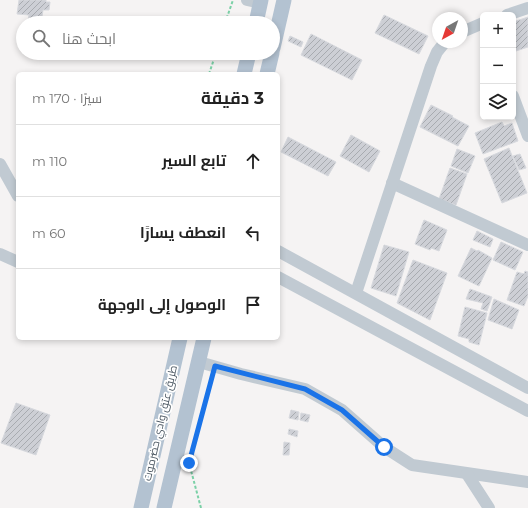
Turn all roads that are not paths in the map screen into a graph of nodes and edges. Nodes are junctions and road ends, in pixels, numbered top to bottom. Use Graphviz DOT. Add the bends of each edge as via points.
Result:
graph roads {
  1 [pos="284,0"];
  2 [pos="256,1"];
  3 [pos="528,8"];
  4 [pos="516,12"];
  5 [pos="256,16"];
  6 [pos="280,17"];
  7 [pos="480,25"];
  8 [pos="468,30"];
  9 [pos="440,48"];
  10 [pos="247,60"];
  11 [pos="270,60"];
  12 [pos="244,72"];
  13 [pos="267,72"];
  14 [pos="516,104"];
  15 [pos="528,136"];
  16 [pos="0,164"];
  17 [pos="392,183"];
  18 [pos="16,192"];
  19 [pos="528,245"];
  20 [pos="280,252"];
  21 [pos="0,254"];
  22 [pos="16,261"];
  23 [pos="280,278"];
  24 [pos="356,293"];
  25 [pos="181,340"];
  26 [pos="202,348"];
  27 [pos="528,388"];
  28 [pos="528,412"];
  29 [pos="467,474"];
  30 [pos="528,482"];
  31 [pos="141,508"];
  32 [pos="164,508"];
  33 [pos="488,508"];
  1 -- 6 [label="main road"];
  2 -- 5 [label="main road"];
  3 -- 4 [label="street"];
  7 -- 8 [label="street"];
  9 -- 17 [label="street" via="431,66"];
  10 -- 12 [label="main road"];
  11 -- 13 [label="main road"];
  14 -- 15 [label="street"];
  16 -- 18 [label="street"];
  17 -- 19 [label="street"];
  17 -- 24 [label="street"];
  20 -- 24 [label="street"];
  21 -- 22 [label="street"];
  23 -- 28 [label="street"];
  24 -- 27 [label="street"];
  25 -- 26 [label="main road" via="187,346"];
  25 -- 31 [label="main road, طريق عتق وادي حضرموت"];
  26 -- 29 [label="street" via="215,366 305,389 342,410 384,447 412,465"];
  26 -- 32 [label="main road"];
  29 -- 30 [label="street"];
  29 -- 33 [label="street"];
}
